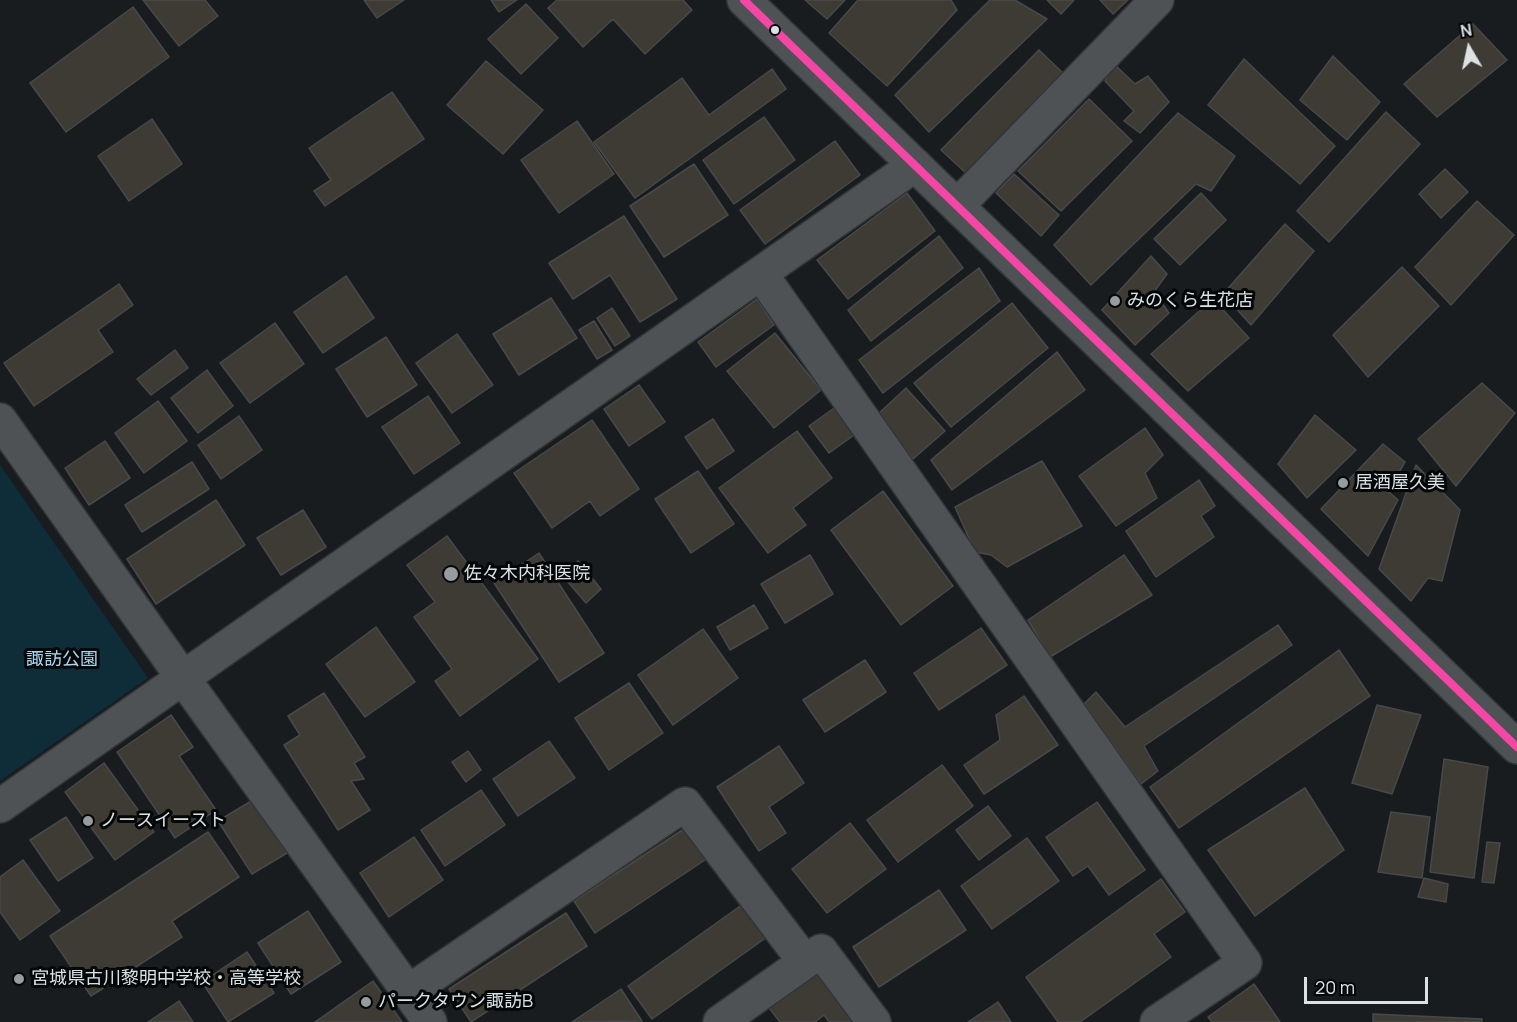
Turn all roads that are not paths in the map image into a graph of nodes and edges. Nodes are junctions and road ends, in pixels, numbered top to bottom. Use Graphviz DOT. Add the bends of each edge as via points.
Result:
graph roads {
  1 [pos="744,0"];
  2 [pos="1157,0"];
  3 [pos="915,165"];
  4 [pos="957,206"];
  5 [pos="761,274"];
  6 [pos="0,420"];
  7 [pos="183,678"];
  8 [pos="1517,747"];
  9 [pos="0,806"];
  10 [pos="806,962"];
  11 [pos="408,992"];
  12 [pos="430,1022"];
  13 [pos="720,1022"];
  14 [pos="874,1022"];
  15 [pos="1157,1022"];
  1 -- 3 [label="street"];
  2 -- 4 [label="street"];
  3 -- 4 [label="street"];
  3 -- 5 [label="street"];
  4 -- 8 [label="street"];
  5 -- 7 [label="street"];
  5 -- 15 [label="street" via="1245,963"];
  6 -- 7 [label="street"];
  7 -- 9 [label="street"];
  7 -- 11 [label="street"];
  10 -- 11 [label="street" via="686,804"];
  10 -- 13 [label="street"];
  10 -- 14 [label="street" via="821,951"];
  11 -- 12 [label="street"];
}
